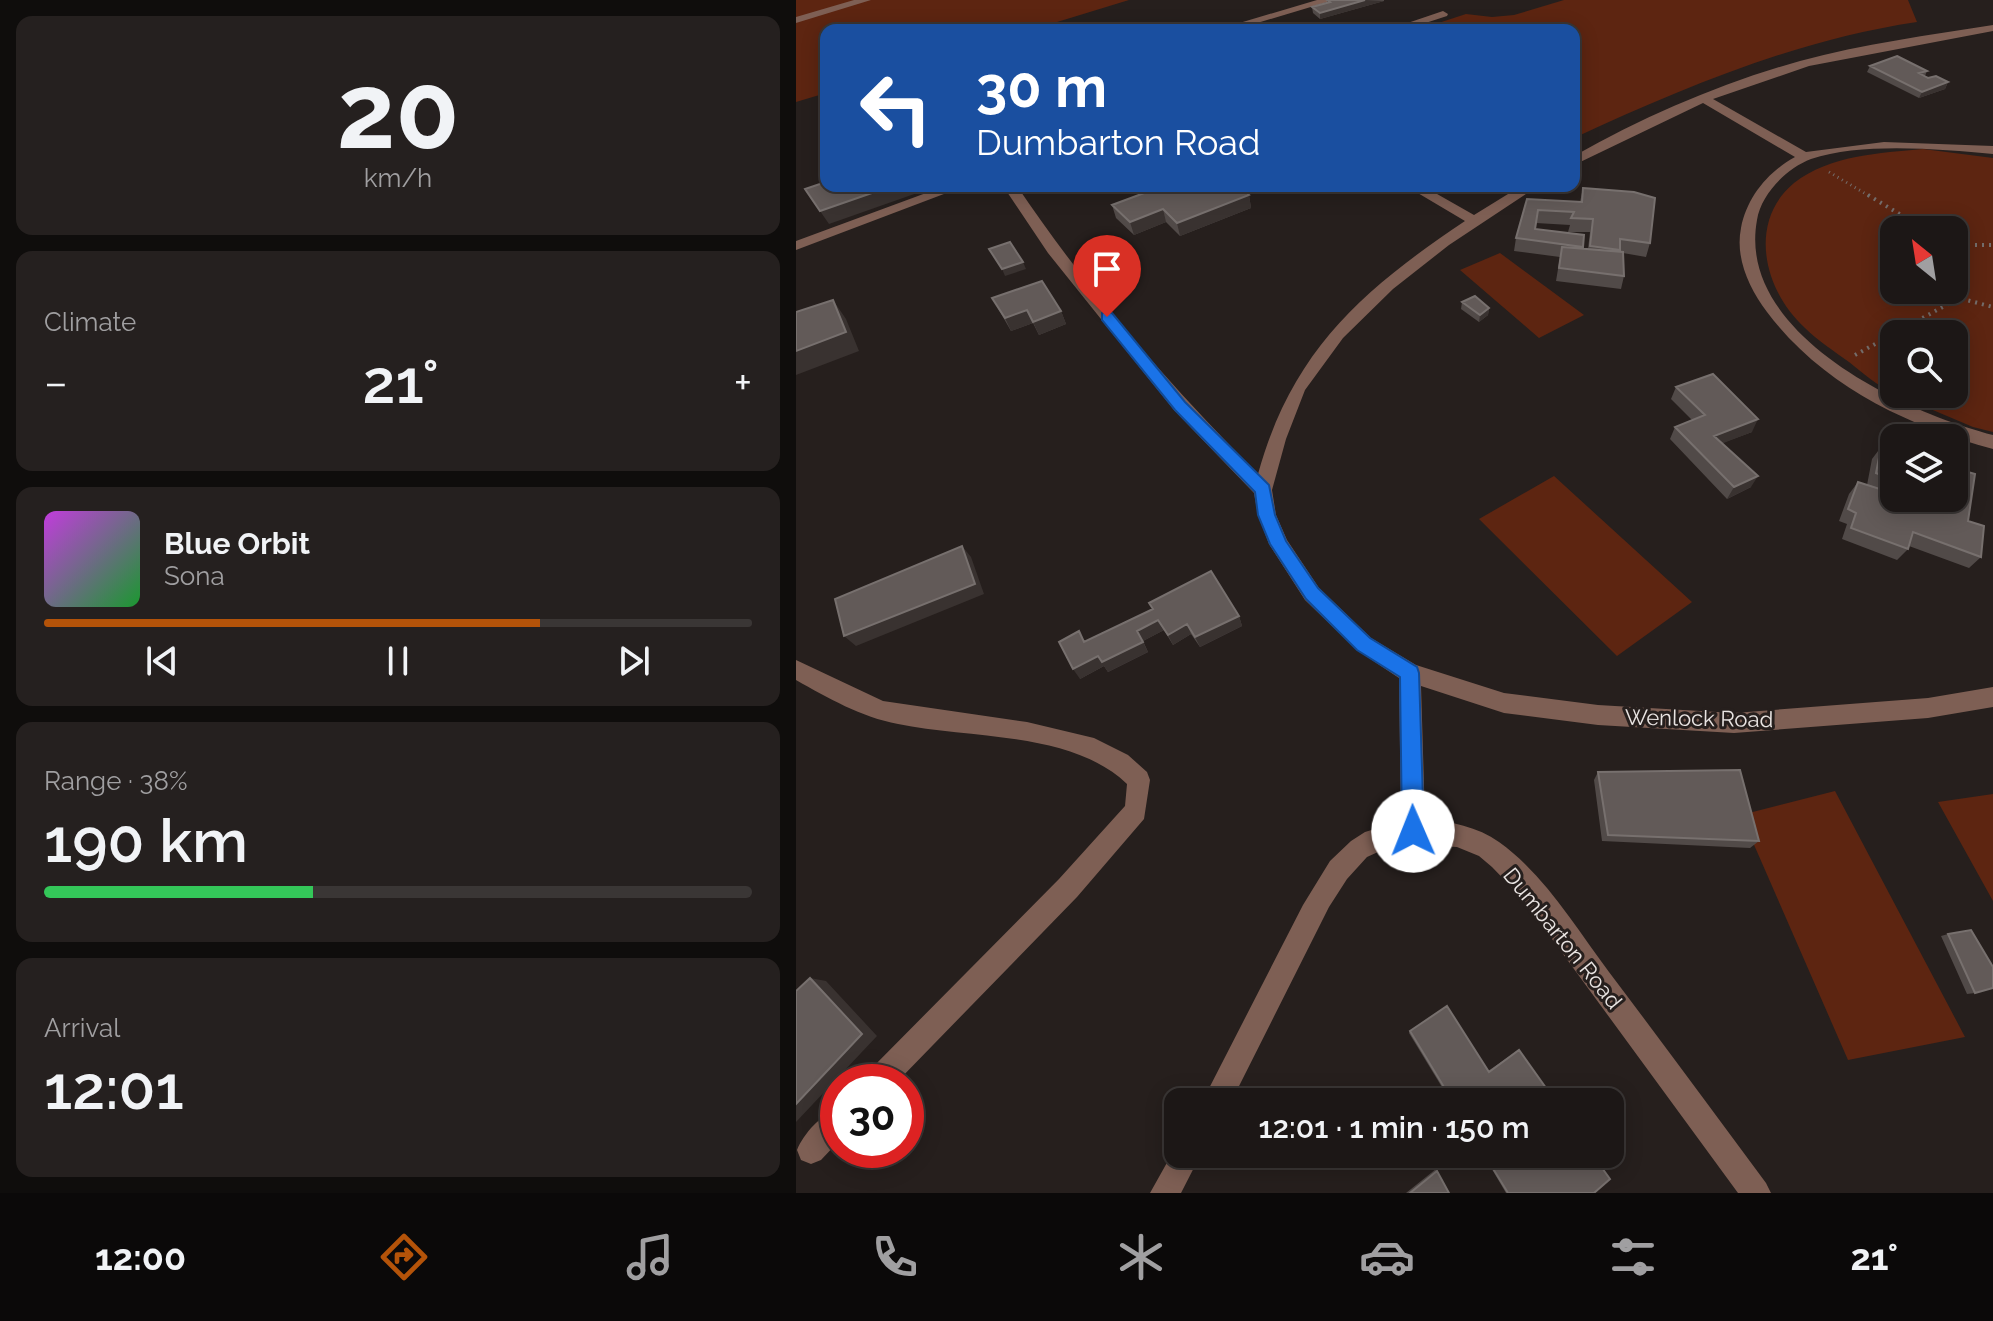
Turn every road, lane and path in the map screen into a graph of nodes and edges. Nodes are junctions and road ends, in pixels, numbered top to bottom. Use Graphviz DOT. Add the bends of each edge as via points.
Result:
graph roads {
  1 [pos="866,0"];
  2 [pos="1329,0"];
  3 [pos="1443,14"];
  4 [pos="796,20"];
  5 [pos="1243,24"];
  6 [pos="1412,24"];
  7 [pos="1993,28"];
  8 [pos="1704,99"];
  9 [pos="1993,150"];
  10 [pos="1804,157"];
  11 [pos="1580,158"];
  12 [pos="942,192"];
  13 [pos="1014,192"];
  14 [pos="1424,192"];
  15 [pos="1521,192"];
  16 [pos="1903,216"];
  17 [pos="1473,220"];
  18 [pos="1968,245"];
  19 [pos="1993,245"];
  20 [pos="796,246"];
  21 [pos="1968,300"];
  22 [pos="1948,304"];
  23 [pos="1993,307"];
  24 [pos="1832,368"];
  25 [pos="1993,442"];
  26 [pos="1263,490"];
  27 [pos="796,669"];
  28 [pos="1410,673"];
  29 [pos="1993,697"];
  30 [pos="1413,831"];
  31 [pos="896,1064"];
  32 [pos="1223,1088"];
  33 [pos="820,1141"];
  34 [pos="811,1150"];
  35 [pos="1179,1168"];
  36 [pos="1165,1193"];
  37 [pos="1756,1193"];
  1 -- 4 [label="street"];
  2 -- 5 [label="street"];
  3 -- 6 [label="street"];
  7 -- 8 [label="street" via="1804,64"];
  8 -- 10 [label="street"];
  8 -- 11 [label="street"];
  9 -- 10 [label="street" via="1888,144"];
  10 -- 16 [label="path"];
  10 -- 24 [label="street" via="1756,201 1744,246 1760,290 1786,326"];
  12 -- 20 [label="street"];
  13 -- 26 [label="street" via="1053,250 1180,406"];
  14 -- 17 [label="street"];
  15 -- 17 [label="street"];
  17 -- 26 [label="street" via="1364,307 1316,360 1275,439"];
  18 -- 19 [label="path"];
  21 -- 23 [label="path"];
  22 -- 24 [label="path"];
  24 -- 25 [label="street" via="1888,404"];
  26 -- 28 [label="street" via="1279,544 1312,594 1364,644"];
  27 -- 31 [label="street" via="860,704 894,714 1054,736 1103,753 1139,780 1136,811"];
  28 -- 29 [label="street, Wenlock Road" via="1504,703 1734,723 1928,708"];
  28 -- 30 [label="street"];
  30 -- 32 [label="street, Dumbarton Road" via="1376,839 1342,866"];
  30 -- 37 [label="street, Dumbarton Road" via="1448,834 1487,848 1523,883"];
  33 -- 34 [label="street"];
  35 -- 36 [label="street"];
}
